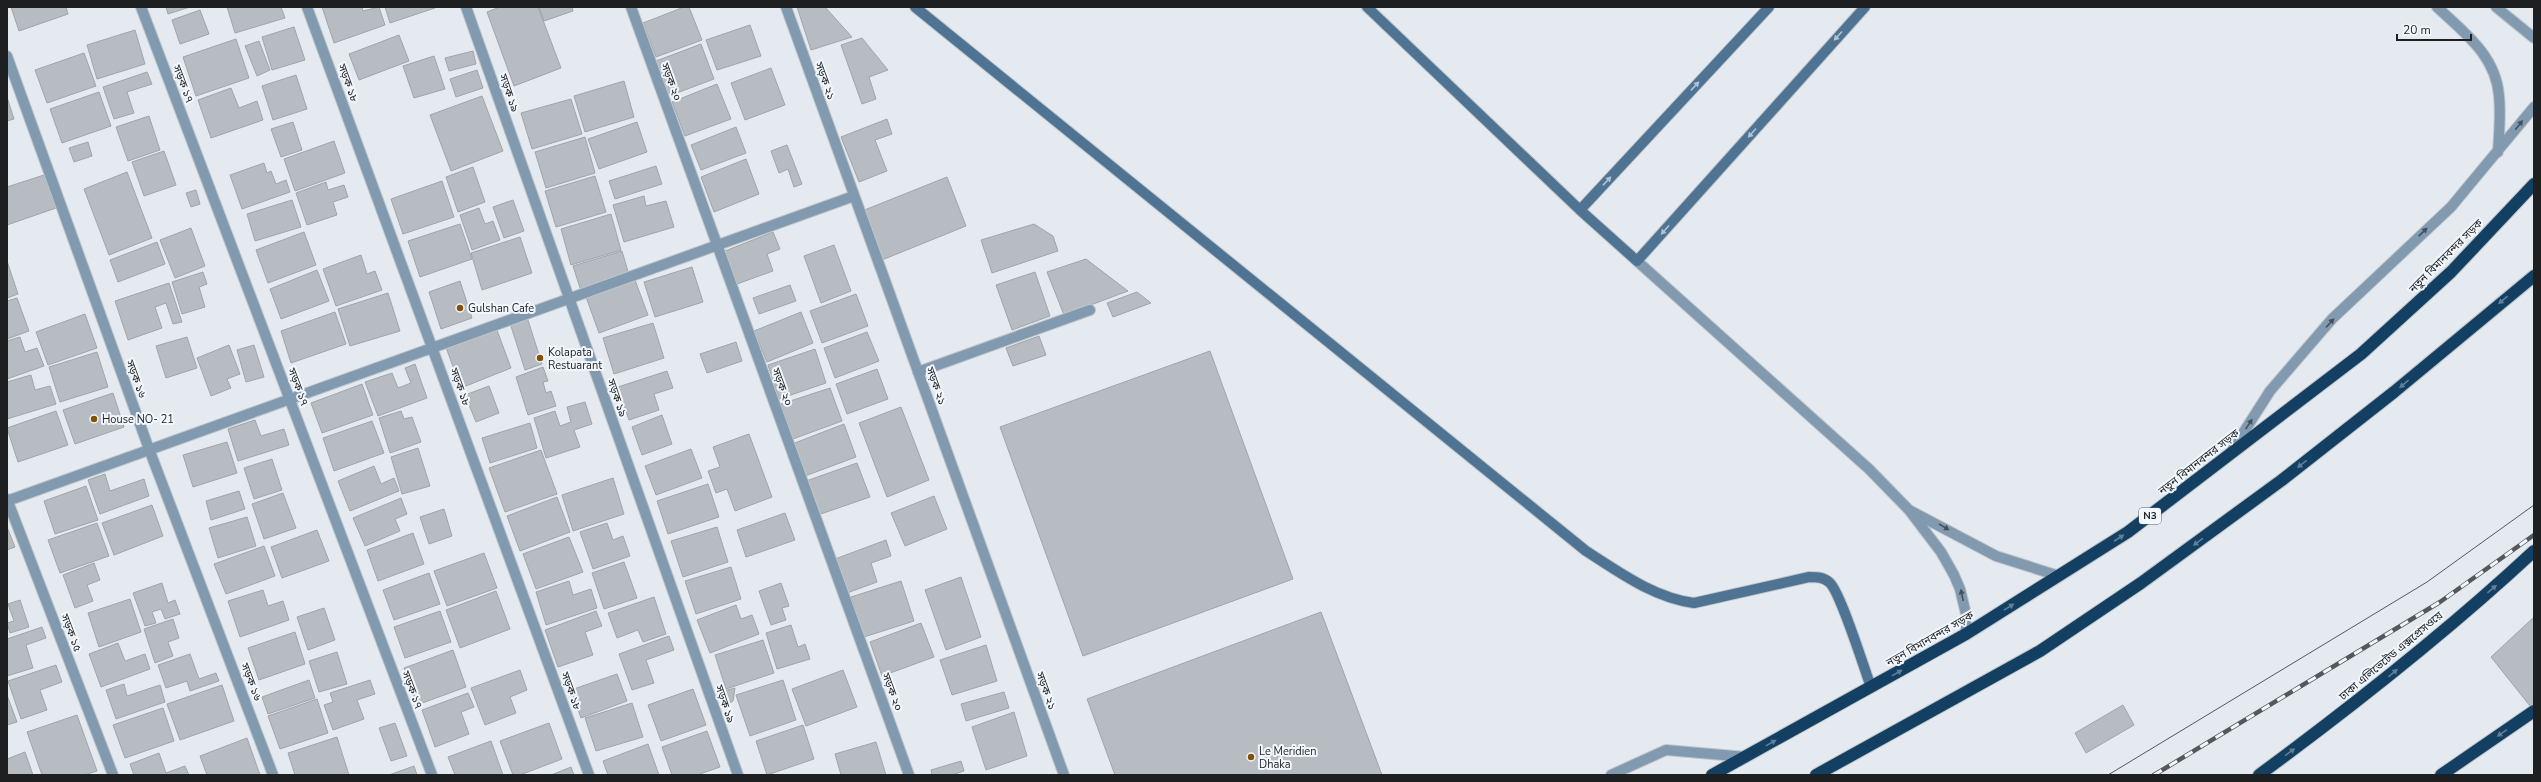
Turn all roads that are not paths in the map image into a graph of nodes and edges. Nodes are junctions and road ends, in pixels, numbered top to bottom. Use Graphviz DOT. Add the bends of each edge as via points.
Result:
graph roads {
  1 [pos="141,7"];
  2 [pos="308,7"];
  3 [pos="466,7"];
  4 [pos="631,7"];
  5 [pos="786,7"];
  6 [pos="915,7"];
  7 [pos="1367,7"];
  8 [pos="1769,7"];
  9 [pos="1864,7"];
  10 [pos="2437,7"];
  11 [pos="2496,7"];
  12 [pos="2534,38"];
  13 [pos="7,56"];
  14 [pos="2534,107"];
  15 [pos="2498,152"];
  16 [pos="2534,184"];
  17 [pos="854,196"];
  18 [pos="1580,210"];
  19 [pos="718,245"];
  20 [pos="1637,261"];
  21 [pos="2534,276"];
  22 [pos="569,298"];
  23 [pos="1090,310"];
  24 [pos="433,347"];
  25 [pos="918,372"];
  26 [pos="289,399"];
  27 [pos="149,449"];
  28 [pos="2227,457"];
  29 [pos="7,500"];
  30 [pos="1909,510"];
  31 [pos="2534,551"];
  32 [pos="2059,576"];
  33 [pos="1966,634"];
  34 [pos="1871,687"];
  35 [pos="2534,711"];
  36 [pos="1746,757"];
  37 [pos="1061,774"];
  38 [pos="113,775"];
  39 [pos="273,775"];
  40 [pos="432,775"];
  41 [pos="589,775"];
  42 [pos="738,775"];
  43 [pos="909,775"];
  44 [pos="1612,775"];
  45 [pos="1712,775"];
  46 [pos="1816,775"];
  47 [pos="2258,775"];
  48 [pos="2441,775"];
  1 -- 26 [label="street, সড়ক ১৭"];
  2 -- 24 [label="street, সড়ক ১৮"];
  3 -- 22 [label="street, সড়ক ১৯"];
  4 -- 19 [label="street, সড়ক ২০"];
  5 -- 17 [label="street, সড়ক ২১"];
  6 -- 34 [label="main road" via="1586,551 1634,581 1676,601 1694,603 1809,577 1821,577 1830,583 1839,600"];
  7 -- 18 [label="main road"];
  18 -- 8 [label="main road, one-way"];
  9 -- 20 [label="main road, one-way"];
  10 -- 15 [label="street" via="2483,52 2492,66 2500,96"];
  11 -- 12 [label="street"];
  13 -- 27 [label="street, সড়ক ১৬"];
  15 -- 14 [label="street, one-way"];
  28 -- 15 [label="street, one-way" via="2270,391 2332,319 2450,206"];
  16 -- 28 [label="highway, নতুন বিমানবন্দর সড়ক / N3" via="2451,272 2361,354"];
  17 -- 19 [label="street"];
  17 -- 25 [label="street, সড়ক ২১"];
  18 -- 20 [label="main road"];
  19 -- 22 [label="street"];
  19 -- 43 [label="street, সড়ক ২০"];
  20 -- 30 [label="street" via="1869,469"];
  21 -- 46 [label="highway, one-way" via="2382,402 2282,480 2141,583 2040,651"];
  22 -- 24 [label="street"];
  22 -- 42 [label="street, সড়ক ১৯"];
  23 -- 25 [label="street"];
  24 -- 26 [label="street"];
  24 -- 41 [label="street, সড়ক ১৮"];
  25 -- 37 [label="street, সড়ক ২১"];
  26 -- 27 [label="street"];
  26 -- 40 [label="street, সড়ক ১৭"];
  27 -- 29 [label="street"];
  27 -- 39 [label="street, সড়ক ১৬"];
  32 -- 28 [label="highway, নতুন বিমানবন্দর সড়ক / N3, one-way" via="2128,532"];
  29 -- 38 [label="street, সড়ক ১৫"];
  30 -- 32 [label="street, one-way" via="1996,556"];
  33 -- 30 [label="street, one-way" via="1966,614 1954,575 1941,552"];
  47 -- 31 [label="highway, ঢাকা এলিভেটেড এক্সপ্রেসওয়ে, one-way" via="2362,698"];
  33 -- 32 [label="highway, নতুন বিমানবন্দর সড়ক / N3, one-way"];
  34 -- 33 [label="highway, নতুন বিমানবন্দর সড়ক / N3, one-way"];
  36 -- 34 [label="highway, নতুন বিমানবন্দর সড়ক / N3, one-way"];
  35 -- 48 [label="highway, one-way"];
  36 -- 44 [label="street" via="1666,750"];
  36 -- 45 [label="highway, নতুন বিমানবন্দর সড়ক / N3"];
}
